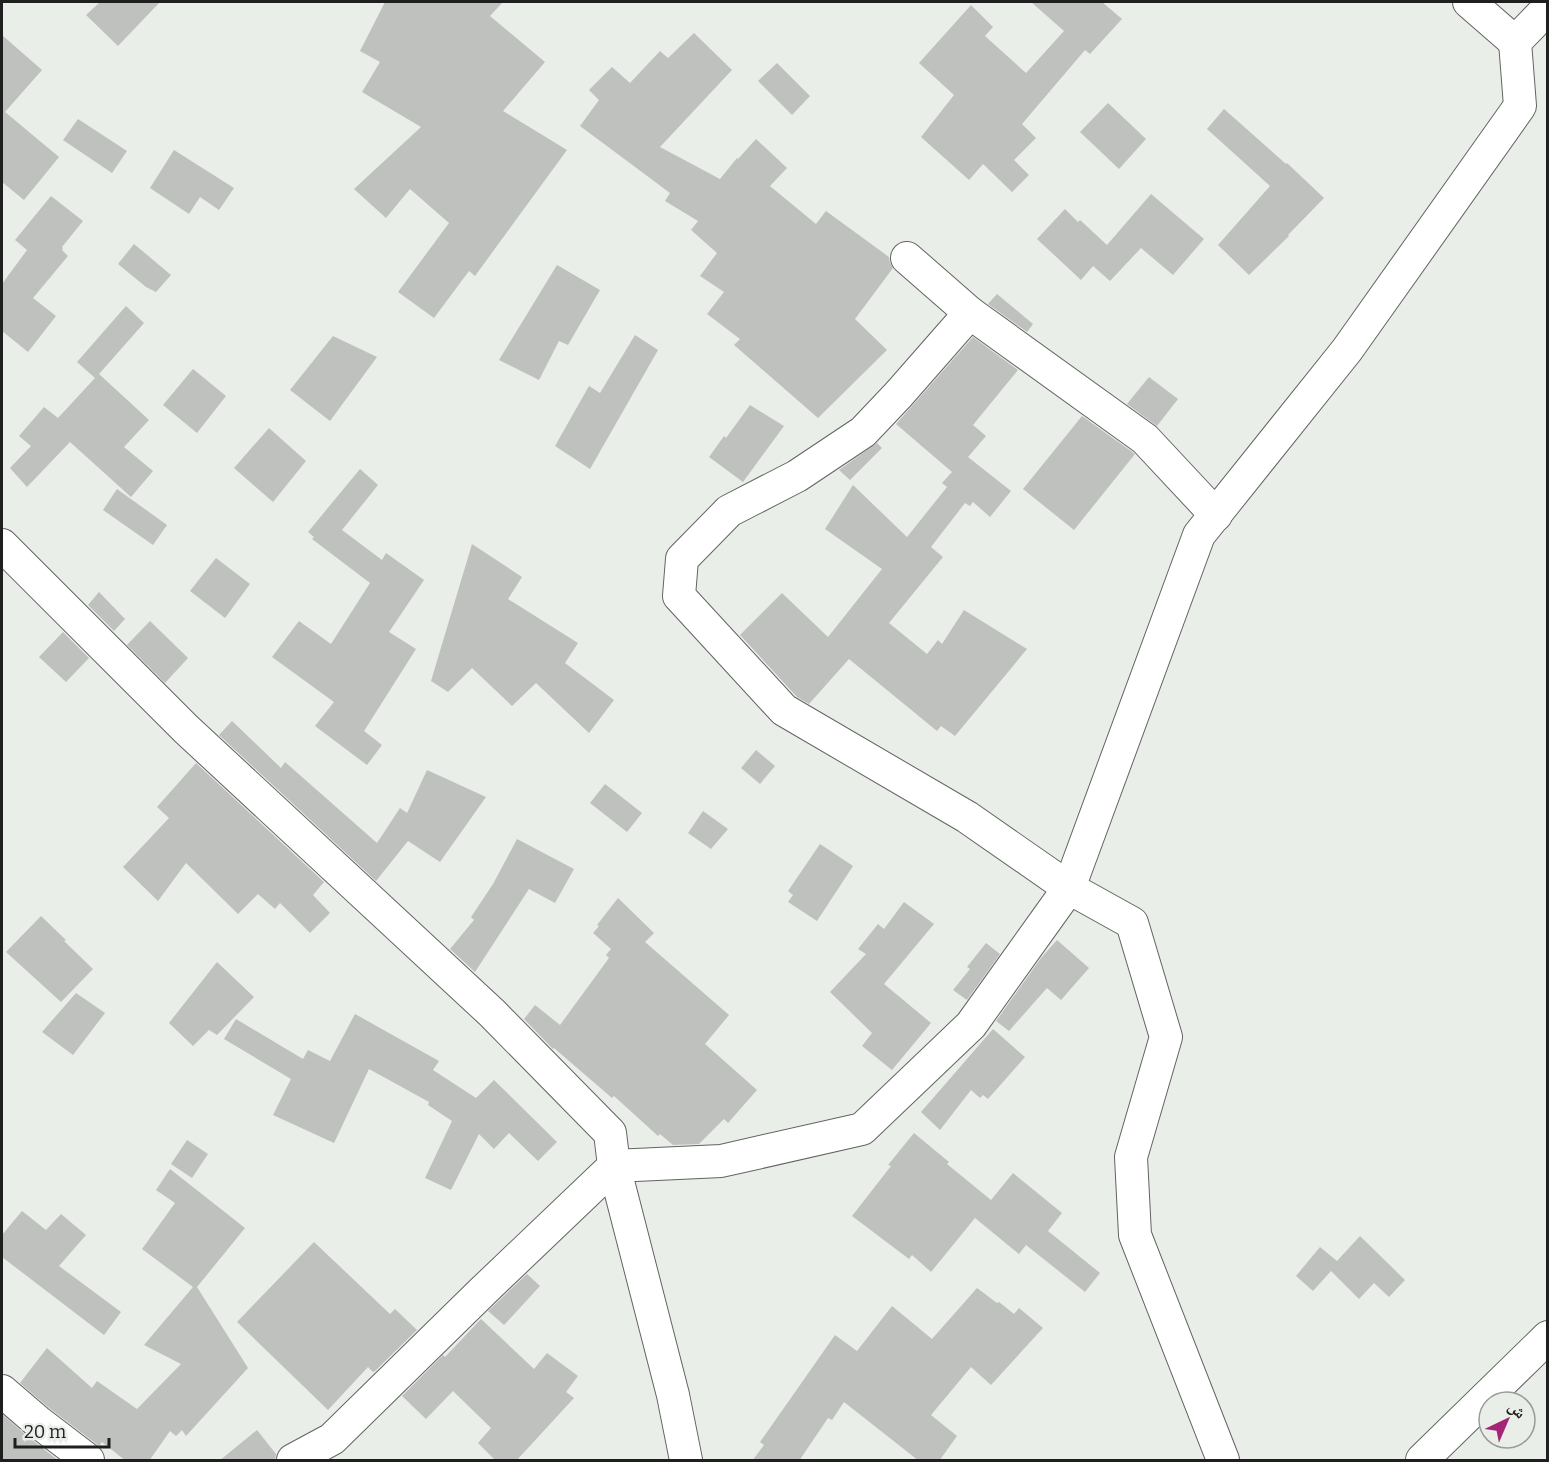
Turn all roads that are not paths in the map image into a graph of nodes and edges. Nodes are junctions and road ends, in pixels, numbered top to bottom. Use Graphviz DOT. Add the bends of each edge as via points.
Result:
graph roads {
  1 [pos="1469,2"];
  2 [pos="1548,8"];
  3 [pos="1515,42"];
  4 [pos="907,258"];
  5 [pos="970,313"];
  6 [pos="1216,514"];
  7 [pos="2,545"];
  8 [pos="1069,888"];
  9 [pos="614,1166"];
  10 [pos="1548,1337"];
  11 [pos="2,1391"];
  12 [pos="87,1461"];
  13 [pos="293,1461"];
  14 [pos="687,1461"];
  15 [pos="1223,1461"];
  16 [pos="1422,1461"];
  1 -- 3 [label="street"];
  2 -- 3 [label="street"];
  3 -- 6 [label="street" via="1520,106 1347,350"];
  4 -- 5 [label="street"];
  5 -- 6 [label="street" via="1145,439"];
  5 -- 8 [label="street" via="863,432 796,476 729,511 682,559 679,596 784,710 967,817"];
  6 -- 8 [label="street" via="1199,535"];
  7 -- 9 [label="street" via="186,729 492,1013 610,1133"];
  8 -- 9 [label="street" via="971,1025 862,1129 720,1161"];
  8 -- 15 [label="street" via="1132,923 1166,1037 1131,1157 1135,1234"];
  9 -- 13 [label="street" via="332,1439"];
  9 -- 14 [label="street"];
  10 -- 16 [label="street"];
  11 -- 12 [label="street"];
}
